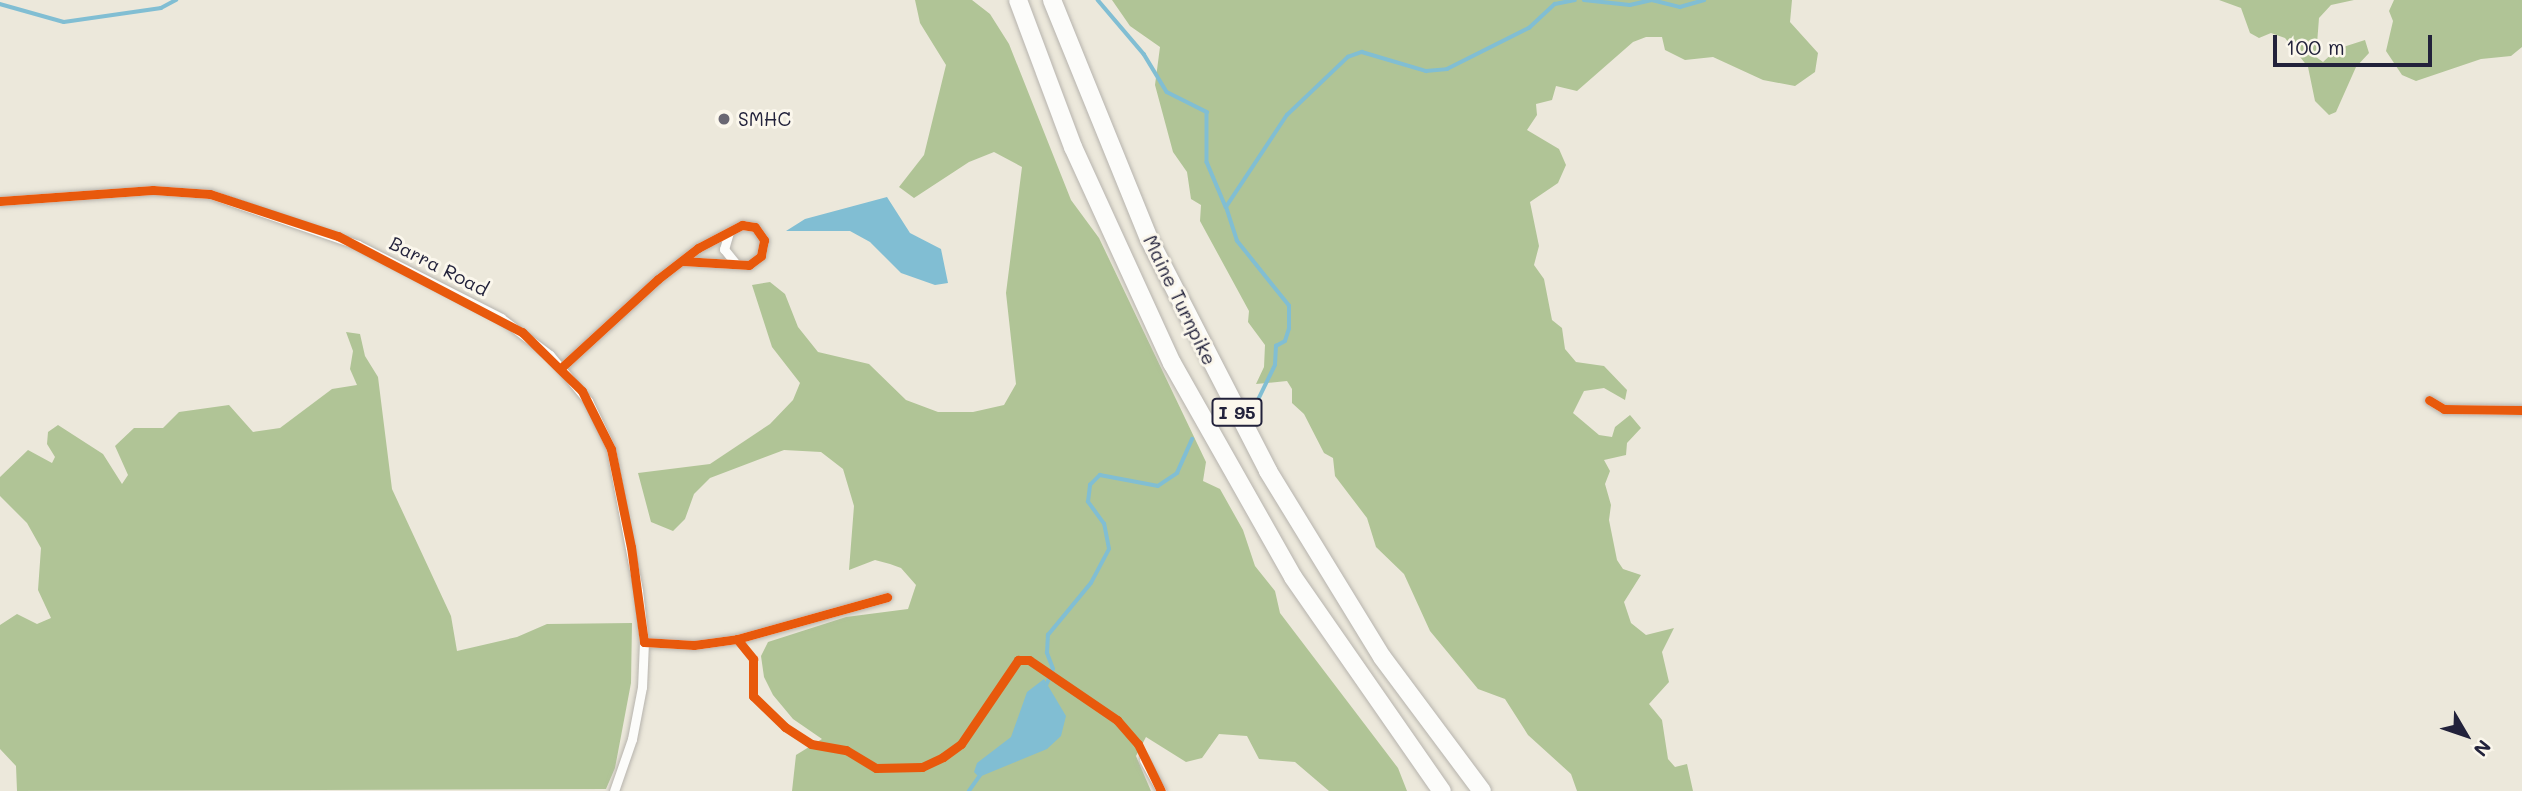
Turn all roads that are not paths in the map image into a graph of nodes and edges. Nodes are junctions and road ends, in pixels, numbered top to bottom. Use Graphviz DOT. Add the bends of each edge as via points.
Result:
graph roads {
  1 [pos="1018,0"];
  2 [pos="1052,0"];
  3 [pos="0,201"];
  4 [pos="730,230"];
  5 [pos="682,261"];
  6 [pos="743,265"];
  7 [pos="562,367"];
  8 [pos="2428,400"];
  9 [pos="2522,410"];
  10 [pos="887,597"];
  11 [pos="644,642"];
  12 [pos="1144,760"];
  13 [pos="614,791"];
  14 [pos="1161,791"];
  15 [pos="1442,791"];
  16 [pos="1482,791"];
  1 -- 15 [label="highway, Maine Turnpike / I 95" via="1073,147 1172,363 1293,576"];
  2 -- 16 [label="highway, Maine Turnpike / I 95" via="1149,239 1268,471 1382,657"];
  3 -- 7 [label="street, Barra Road" via="153,190 200,192 233,200 371,251 513,326"];
  4 -- 5 [label="street"];
  4 -- 6 [label="street" via="725,253"];
  4 -- 6 [label="street" via="742,225 758,230 764,244 759,259"];
  5 -- 6 [label="street" via="708,259"];
  5 -- 7 [label="street"];
  7 -- 11 [label="street, Barra Road" via="588,401 613,457"];
  8 -- 9 [label="street" via="2444,409"];
  10 -- 11 [label="street" via="737,639 672,645"];
  11 -- 13 [label="street, Barra Road" via="640,702"];
  12 -- 14 [label="street"];
}
